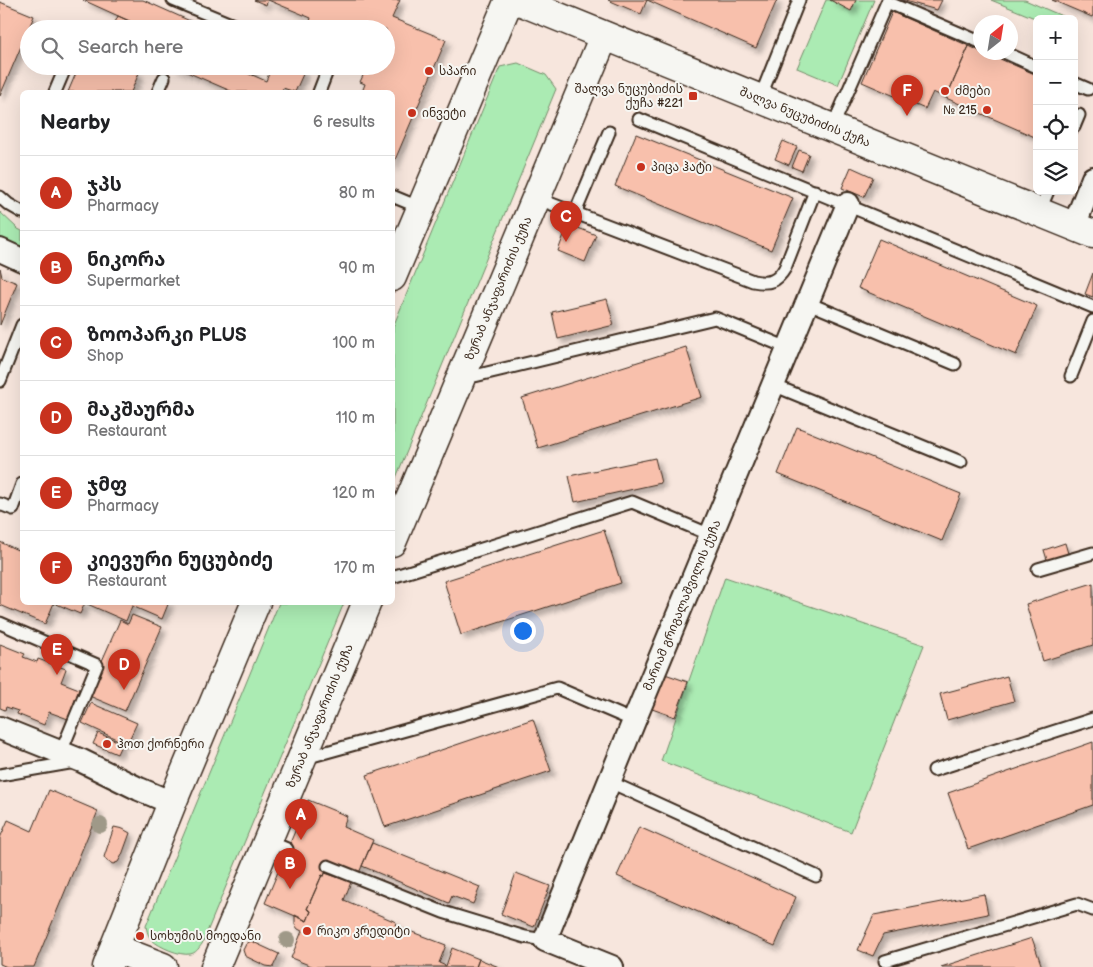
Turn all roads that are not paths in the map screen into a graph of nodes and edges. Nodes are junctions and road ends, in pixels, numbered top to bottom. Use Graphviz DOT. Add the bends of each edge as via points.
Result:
graph roads {
  1 [pos="173,0"];
  2 [pos="509,0"];
  3 [pos="517,0"];
  4 [pos="799,0"];
  5 [pos="221,20"];
  6 [pos="604,36"];
  7 [pos="973,39"];
  8 [pos="1018,58"];
  9 [pos="1033,65"];
  10 [pos="63,75"];
  11 [pos="326,75"];
  12 [pos="164,78"];
  13 [pos="1078,85"];
  14 [pos="1088,89"];
  15 [pos="57,90"];
  16 [pos="159,90"];
  17 [pos="320,90"];
  18 [pos="760,99"];
  19 [pos="639,119"];
  20 [pos="832,128"];
  21 [pos="608,132"];
  22 [pos="1093,178"];
  23 [pos="815,191"];
  24 [pos="0,197"];
  25 [pos="395,197"];
  26 [pos="536,198"];
  27 [pos="1044,202"];
  28 [pos="848,204"];
  29 [pos="422,208"];
  30 [pos="20,211"];
  31 [pos="575,213"];
  32 [pos="1083,230"];
  33 [pos="0,250"];
  34 [pos="20,259"];
  35 [pos="395,270"];
  36 [pos="808,302"];
  37 [pos="1093,307"];
  38 [pos="1093,321"];
  39 [pos="20,330"];
  40 [pos="788,348"];
  41 [pos="956,364"];
  42 [pos="1071,376"];
  43 [pos="461,379"];
  44 [pos="0,381"];
  45 [pos="773,385"];
  46 [pos="961,462"];
  47 [pos="20,497"];
  48 [pos="0,504"];
  49 [pos="18,510"];
  50 [pos="395,535"];
  51 [pos="711,535"];
  52 [pos="1093,553"];
  53 [pos="1038,568"];
  54 [pos="395,576"];
  55 [pos="255,605"];
  56 [pos="366,605"];
  57 [pos="0,623"];
  58 [pos="1093,719"];
  59 [pos="634,721"];
  60 [pos="0,728"];
  61 [pos="61,752"];
  62 [pos="301,759"];
  63 [pos="82,761"];
  64 [pos="934,770"];
  65 [pos="0,775"];
  66 [pos="610,782"];
  67 [pos="172,803"];
  68 [pos="328,866"];
  69 [pos="816,876"];
  70 [pos="1093,910"];
  71 [pos="545,940"];
  72 [pos="110,958"];
  73 [pos="885,961"];
  74 [pos="163,967"];
  75 [pos="215,967"];
  76 [pos="612,967"];
  1 -- 5 [label="lane"];
  2 -- 29 [label="main road"];
  3 -- 6 [label="main road, შალვა ნუცუბიძის ქუჩა"];
  4 -- 18 [label="lane"];
  6 -- 18 [label="main road, შალვა ნუცუბიძის ქუჩა"];
  6 -- 26 [label="main road, ზურაბ ანჯაფარიძის ქუჩა"];
  7 -- 20 [label="lane" via="887,2"];
  8 -- 9 [label="lane"];
  10 -- 15 [label="lane"];
  11 -- 17 [label="lane"];
  12 -- 16 [label="lane"];
  13 -- 14 [label="lane"];
  18 -- 20 [label="main road, შალვა ნუცუბიძის ქუჩა"];
  19 -- 23 [label="lane"];
  20 -- 27 [label="main road, შალვა ნუცუბიძის ქუჩა"];
  21 -- 31 [label="lane"];
  22 -- 32 [label="street"];
  23 -- 28 [label="lane"];
  23 -- 31 [label="lane" via="785,268 773,282 764,283 753,282"];
  24 -- 30 [label="lane"];
  25 -- 29 [label="lane"];
  26 -- 31 [label="lane"];
  26 -- 43 [label="main road, ზურაბ ანჯაფარიძის ქუჩა"];
  27 -- 32 [label="main road, შალვა ნუცუბიძის ქუჩა"];
  28 -- 36 [label="street, მარიამ გრიგალაშვილის ქუჩა"];
  28 -- 37 [label="lane"];
  29 -- 35 [label="main road"];
  33 -- 34 [label="street"];
  36 -- 40 [label="street, მარიამ გრიგალაშვილის ქუჩა"];
  36 -- 41 [label="lane"];
  38 -- 42 [label="lane"];
  39 -- 44 [label="lane"];
  40 -- 43 [label="lane" via="714,318"];
  40 -- 45 [label="street, მარიამ გრიგალაშვილის ქუჩა"];
  43 -- 50 [label="main road, ზურაბ ანჯაფარიძის ქუჩა"];
  45 -- 46 [label="lane"];
  45 -- 51 [label="street, მარიამ გრიგალაშვილის ქუჩა"];
  47 -- 49 [label="lane"];
  48 -- 49 [label="lane"];
  51 -- 54 [label="lane" via="632,502"];
  51 -- 59 [label="street, მარიამ გრიგალაშვილის ქუჩა"];
  52 -- 53 [label="lane"];
  55 -- 67 [label="main road"];
  56 -- 62 [label="main road, ზურაბ ანჯაფარიძის ქუჩა"];
  57 -- 61 [label="lane" via="97,665"];
  58 -- 64 [label="lane"];
  59 -- 62 [label="lane" via="557,688"];
  59 -- 66 [label="street, მარიამ გრიგალაშვილის ქუჩა"];
  60 -- 61 [label="street"];
  61 -- 63 [label="street"];
  62 -- 75 [label="main road, ზურაბ ანჯაფარიძის ქუჩა" via="278,845"];
  63 -- 65 [label="lane"];
  63 -- 67 [label="street"];
  66 -- 69 [label="lane"];
  66 -- 71 [label="street, მარიამ გრიგალაშვილის ქუჩა"];
  67 -- 72 [label="main road"];
  68 -- 71 [label="lane" via="443,912 524,937"];
  70 -- 73 [label="lane" via="1077,904"];
  71 -- 76 [label="street"];
  72 -- 74 [label="main road"];
}
